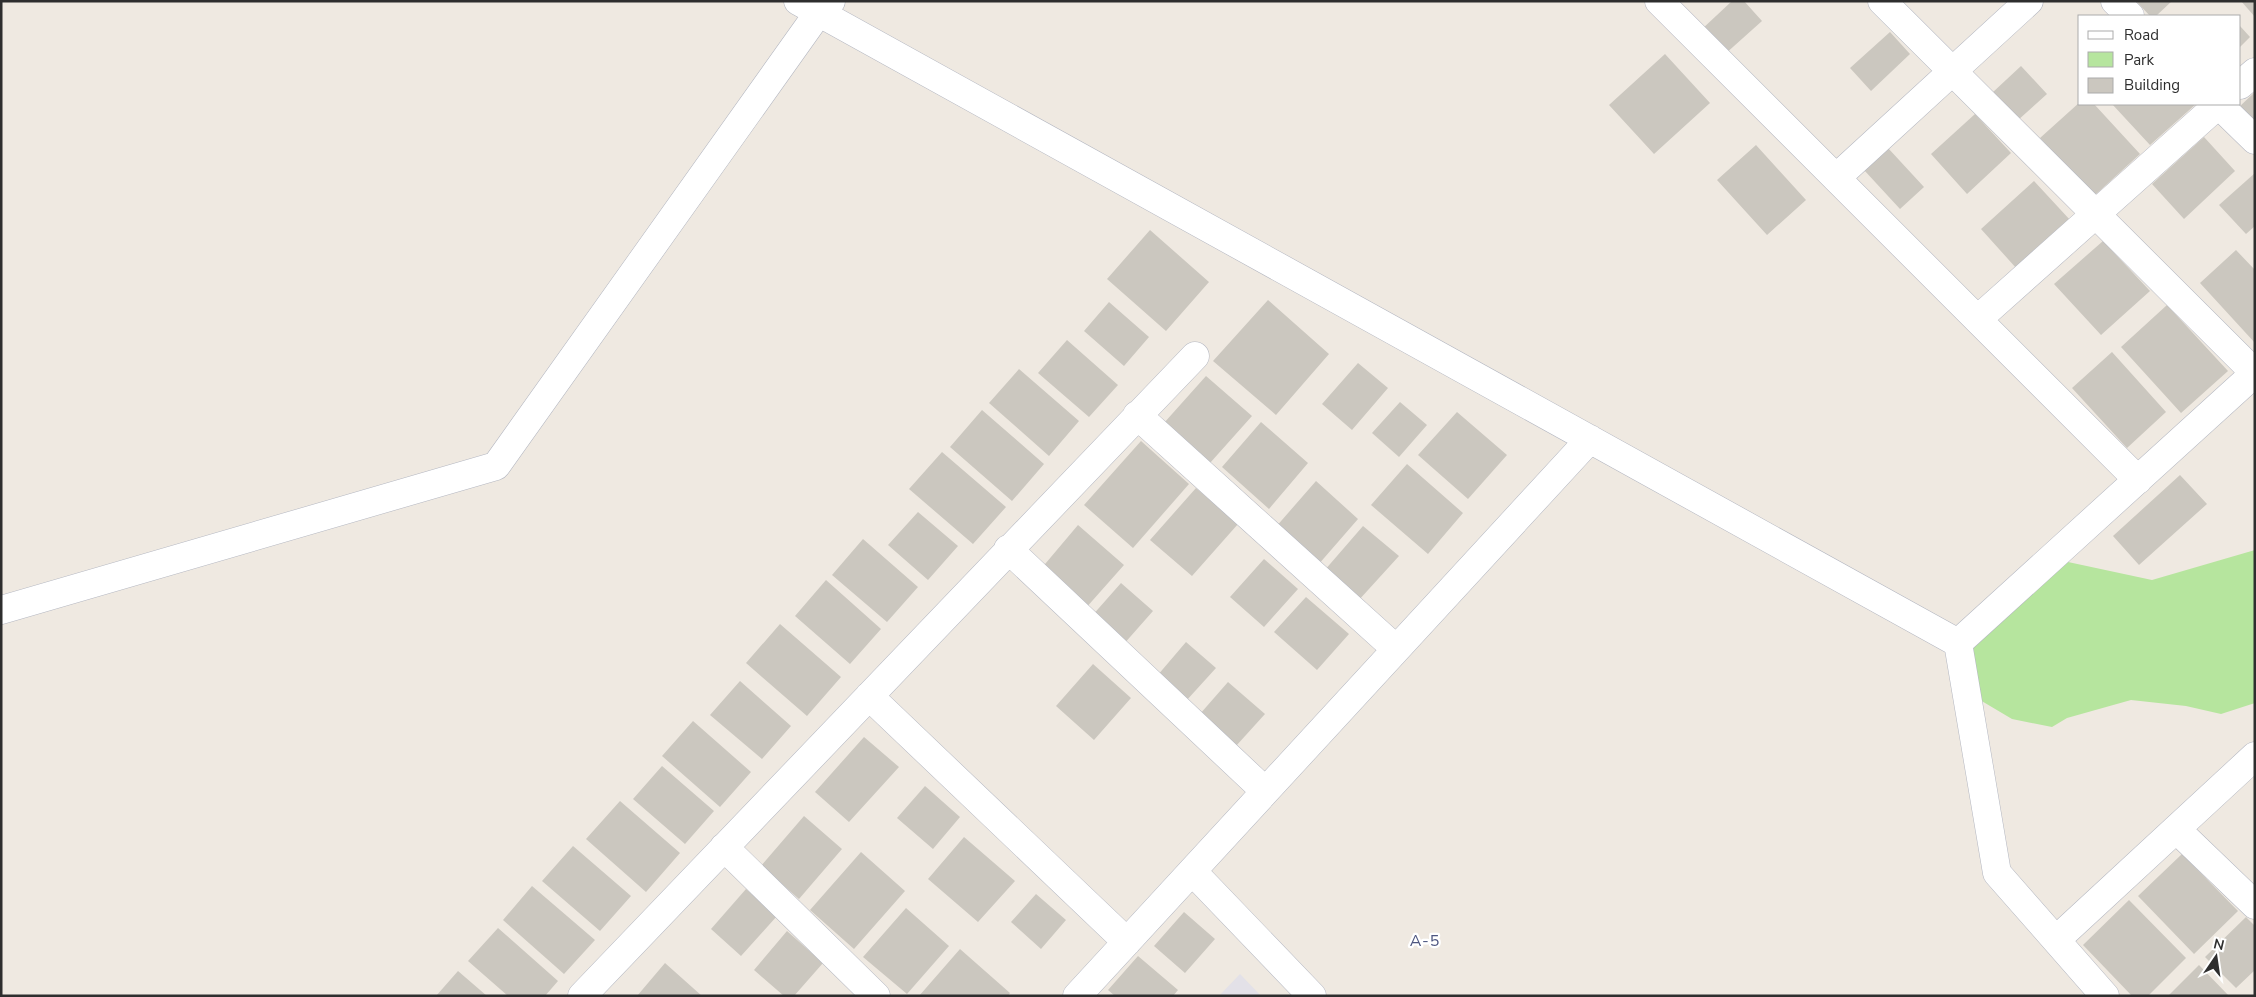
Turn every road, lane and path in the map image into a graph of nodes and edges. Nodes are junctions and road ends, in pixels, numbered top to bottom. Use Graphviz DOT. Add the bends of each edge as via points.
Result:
graph roads {
  1 [pos="1659,1"];
  2 [pos="1882,1"];
  3 [pos="2029,1"];
  4 [pos="2115,1"];
  5 [pos="816,5"];
  6 [pos="2129,15"];
  7 [pos="1952,71"];
  8 [pos="2255,72"];
  9 [pos="2241,84"];
  10 [pos="2218,105"];
  11 [pos="2220,105"];
  12 [pos="2255,140"];
  13 [pos="1836,178"];
  14 [pos="2095,214"];
  15 [pos="1978,319"];
  16 [pos="1194,356"];
  17 [pos="2255,373"];
  18 [pos="1137,415"];
  19 [pos="1590,439"];
  20 [pos="2138,480"];
  21 [pos="1008,549"];
  22 [pos="1,610"];
  23 [pos="1958,643"];
  24 [pos="1396,649"];
  25 [pos="869,696"];
  26 [pos="2255,756"];
  27 [pos="1266,791"];
  28 [pos="2176,829"];
  29 [pos="724,847"];
  30 [pos="1192,871"];
  31 [pos="2255,905"];
  32 [pos="2056,940"];
  33 [pos="1127,942"];
  34 [pos="582,996"];
  35 [pos="876,996"];
  36 [pos="1077,996"];
  37 [pos="1312,996"];
  38 [pos="2106,996"];
  1 -- 13 [label="street"];
  2 -- 7 [label="street"];
  3 -- 7 [label="street"];
  4 -- 6 [label="street"];
  5 -- 19 [label="street"];
  5 -- 22 [label="street" via="496,466"];
  7 -- 13 [label="street"];
  7 -- 14 [label="street"];
  8 -- 9 [label="street"];
  10 -- 14 [label="street"];
  11 -- 12 [label="street"];
  13 -- 15 [label="street"];
  14 -- 15 [label="street"];
  14 -- 17 [label="street"];
  15 -- 20 [label="street"];
  16 -- 18 [label="street"];
  17 -- 20 [label="street"];
  18 -- 21 [label="street"];
  18 -- 24 [label="street"];
  19 -- 23 [label="street"];
  19 -- 24 [label="street"];
  20 -- 23 [label="street"];
  21 -- 25 [label="street"];
  21 -- 27 [label="street"];
  23 -- 32 [label="street" via="1997,873"];
  24 -- 27 [label="street"];
  25 -- 29 [label="street"];
  25 -- 33 [label="street"];
  26 -- 28 [label="street"];
  27 -- 30 [label="street"];
  28 -- 31 [label="street"];
  28 -- 32 [label="street"];
  29 -- 34 [label="street"];
  29 -- 35 [label="street"];
  30 -- 33 [label="street"];
  30 -- 37 [label="street"];
  32 -- 38 [label="street"];
  33 -- 36 [label="street"];
}
